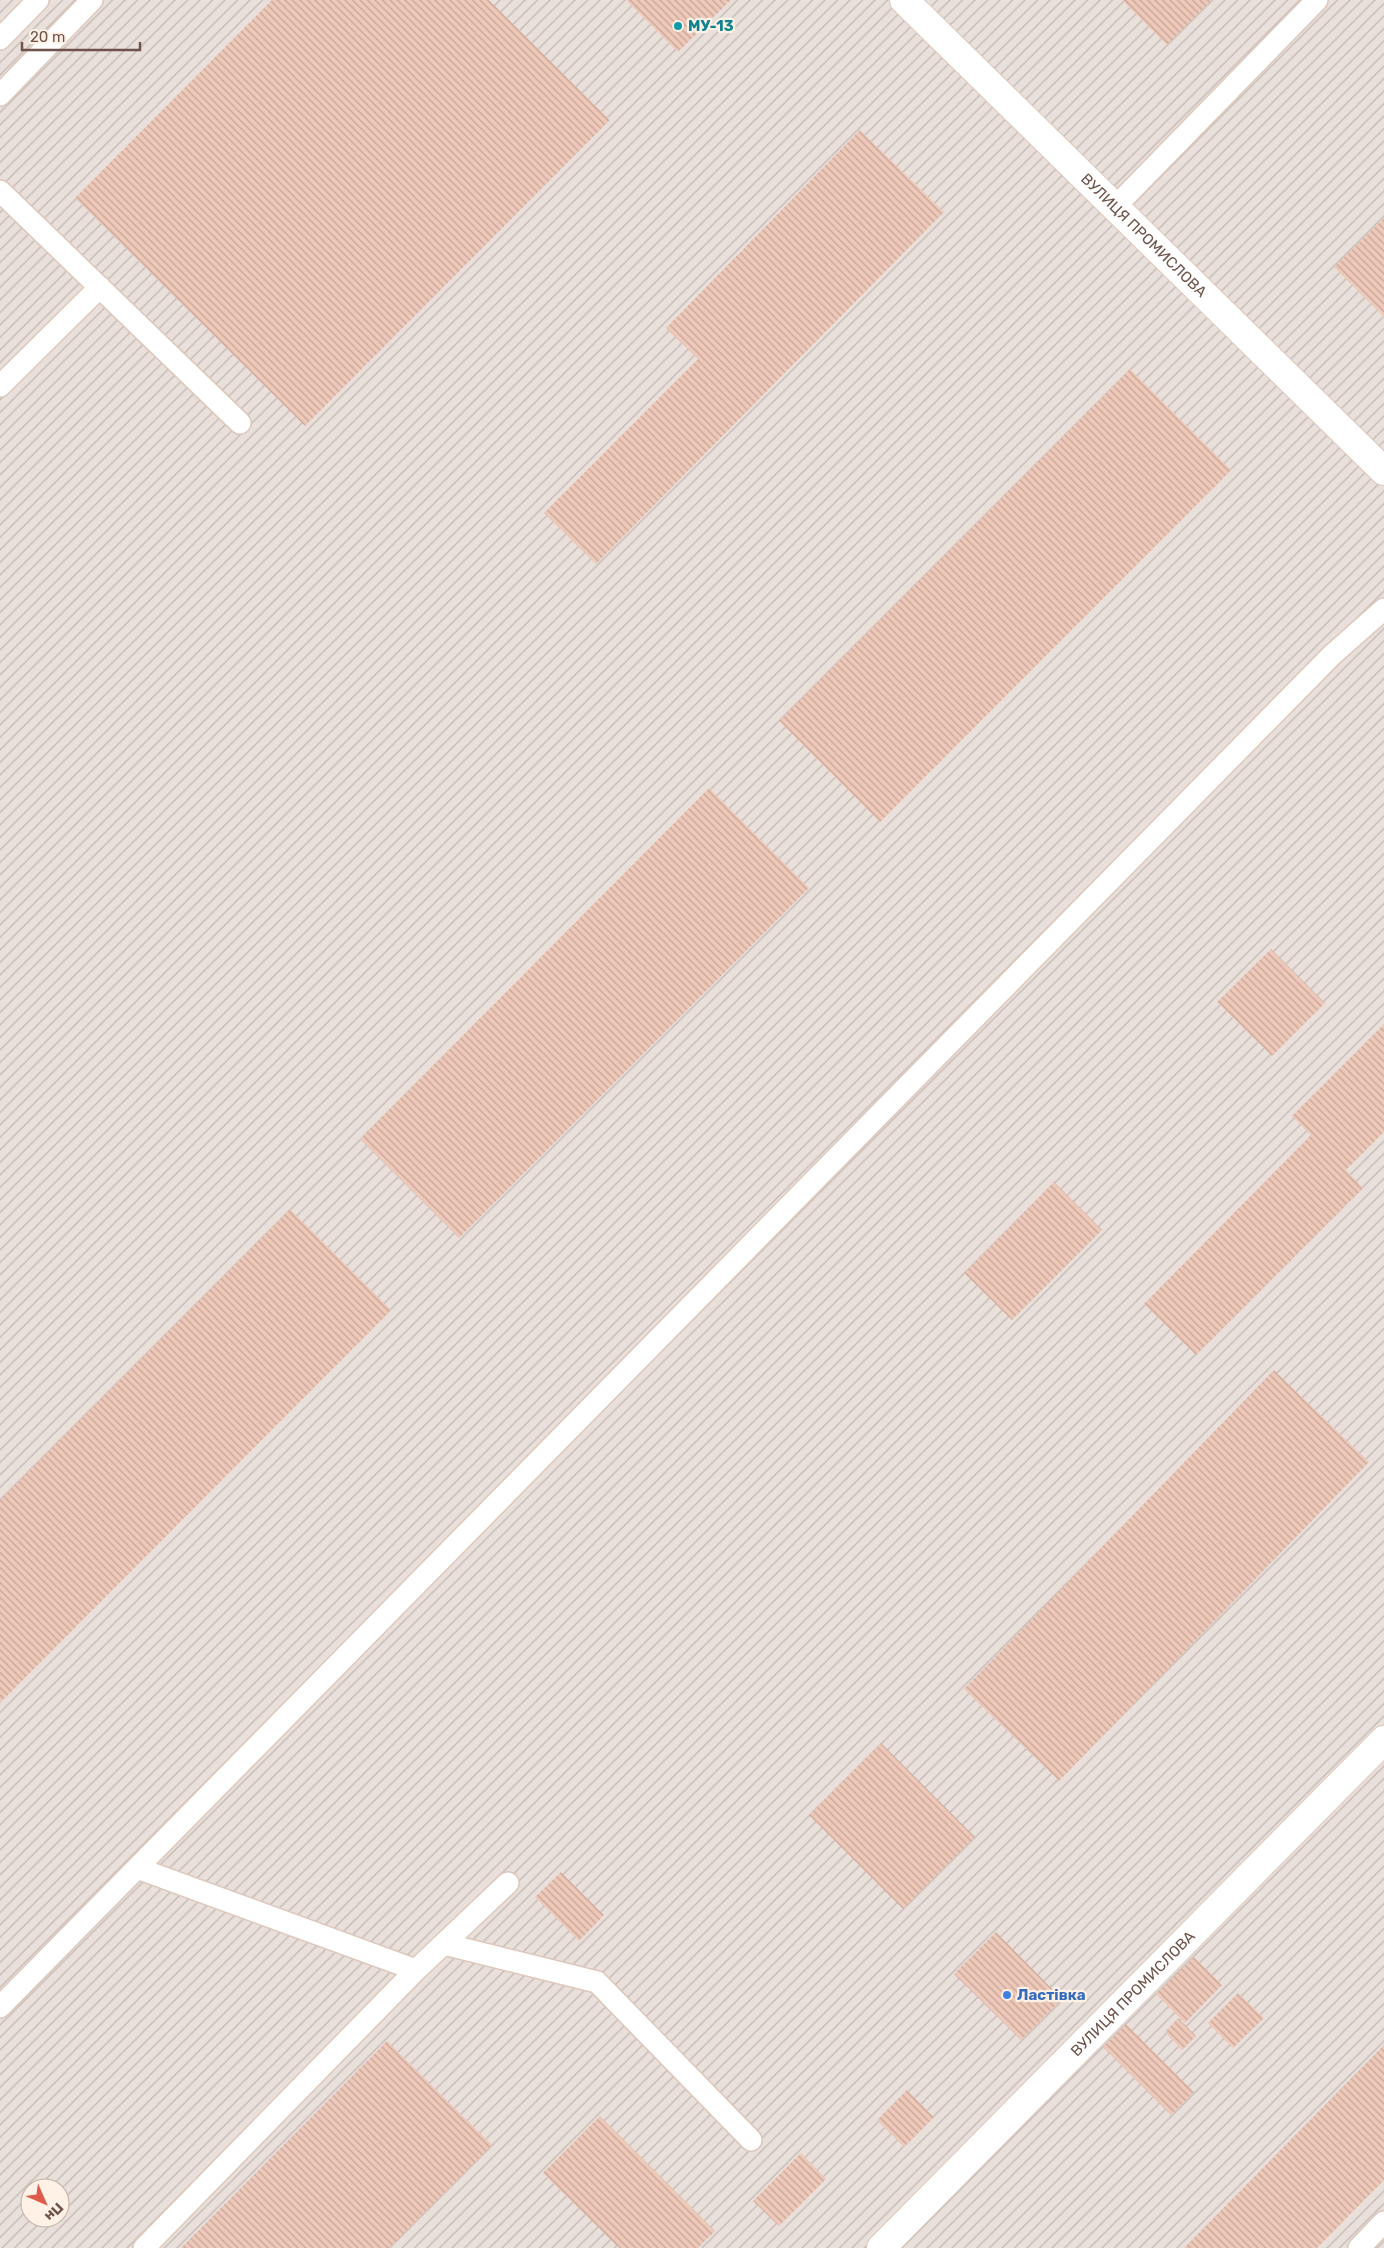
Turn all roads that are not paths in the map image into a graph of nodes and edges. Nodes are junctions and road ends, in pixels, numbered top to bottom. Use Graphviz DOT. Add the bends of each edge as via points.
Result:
graph roads {
  1 [pos="38,0"];
  2 [pos="92,0"];
  3 [pos="904,0"];
  4 [pos="1317,0"];
  5 [pos="0,39"];
  6 [pos="0,95"];
  7 [pos="0,191"];
  8 [pos="1114,208"];
  9 [pos="100,287"];
  10 [pos="0,386"];
  11 [pos="240,423"];
  12 [pos="1384,471"];
  13 [pos="1384,609"];
  14 [pos="1384,1740"];
  15 [pos="137,1868"];
  16 [pos="508,1883"];
  17 [pos="444,1944"];
  18 [pos="416,1970"];
  19 [pos="0,2006"];
  20 [pos="751,2140"];
  21 [pos="1384,2222"];
  22 [pos="144,2248"];
  23 [pos="881,2248"];
  24 [pos="1358,2248"];
  1 -- 5 [label="lane"];
  2 -- 6 [label="lane"];
  3 -- 8 [label="street, ВУЛИЦЯ ПРОМИСЛОВА"];
  4 -- 8 [label="lane"];
  7 -- 9 [label="lane"];
  8 -- 12 [label="street, ВУЛИЦЯ ПРОМИСЛОВА"];
  9 -- 10 [label="lane"];
  9 -- 11 [label="lane"];
  13 -- 15 [label="lane" via="1332,655"];
  14 -- 23 [label="street, ВУЛИЦЯ ПРОМИСЛОВА"];
  15 -- 18 [label="lane"];
  15 -- 19 [label="lane"];
  16 -- 17 [label="lane"];
  17 -- 18 [label="lane"];
  17 -- 20 [label="lane" via="597,1982"];
  18 -- 22 [label="lane"];
  21 -- 24 [label="lane"];
}
